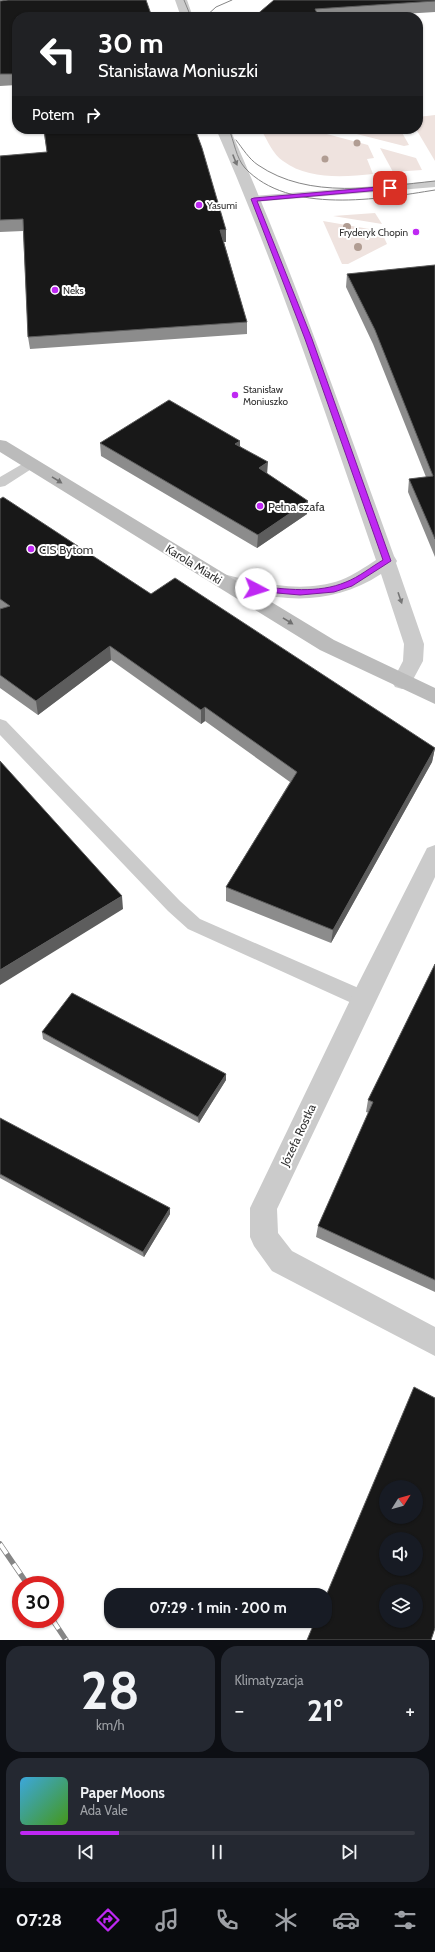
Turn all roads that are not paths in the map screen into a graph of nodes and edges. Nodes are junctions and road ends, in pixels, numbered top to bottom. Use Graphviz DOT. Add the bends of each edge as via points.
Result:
graph roads {
  1 [pos="181,0"];
  2 [pos="185,12"];
  3 [pos="226,134"];
  4 [pos="435,184"];
  5 [pos="254,199"];
  6 [pos="0,444"];
  7 [pos="31,464"];
  8 [pos="0,483"];
  9 [pos="388,561"];
  10 [pos="219,579"];
  11 [pos="402,682"];
  12 [pos="435,697"];
  13 [pos="0,725"];
  14 [pos="435,854"];
  15 [pos="363,999"];
  16 [pos="435,1342"];
  1 -- 2 [label="street"];
  3 -- 5 [label="street, one-way"];
  4 -- 5 [label="lane"];
  5 -- 9 [label="street" via="308,339"];
  6 -- 7 [label="main road, Karola Miarki"];
  7 -- 8 [label="lane"];
  7 -- 10 [label="main road, Karola Miarki, one-way"];
  9 -- 10 [label="street" via="350,584 334,589 300,592 256,589"];
  9 -- 11 [label="street, one-way" via="414,638 412,666"];
  10 -- 11 [label="main road, Karola Miarki, one-way" via="327,645"];
  11 -- 12 [label="main road, Karola Miarki"];
  13 -- 15 [label="lane" via="194,924"];
  14 -- 15 [label="street, Józefa Rostka"];
  15 -- 16 [label="street, Józefa Rostka" via="263,1208 264,1237 282,1261"];
}
